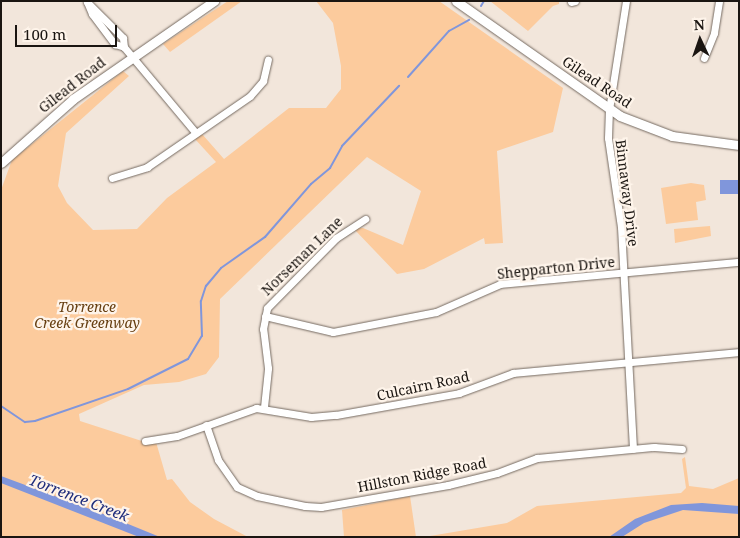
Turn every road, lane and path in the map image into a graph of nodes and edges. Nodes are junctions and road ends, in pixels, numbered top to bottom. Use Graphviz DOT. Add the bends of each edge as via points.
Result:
graph roads {
  1 [pos="214,1"];
  2 [pos="456,1"];
  3 [pos="626,1"];
  4 [pos="719,1"];
  5 [pos="87,2"];
  6 [pos="132,57"];
  7 [pos="704,58"];
  8 [pos="268,60"];
  9 [pos="609,109"];
  10 [pos="196,133"];
  11 [pos="739,145"];
  12 [pos="1,164"];
  13 [pos="112,178"];
  14 [pos="365,219"];
  15 [pos="739,262"];
  16 [pos="623,273"];
  17 [pos="265,316"];
  18 [pos="739,352"];
  19 [pos="630,361"];
  20 [pos="264,408"];
  21 [pos="206,425"];
  22 [pos="145,441"];
  23 [pos="633,449"];
  24 [pos="682,449"];
  1 -- 6 [label="main road, Gilead Road"];
  2 -- 9 [label="main road, Gilead Road"];
  3 -- 9 [label="street, Binnaway Drive"];
  4 -- 7 [label="street" via="714,33"];
  5 -- 6 [label="street" via="123,38 124,48"];
  6 -- 10 [label="street"];
  6 -- 12 [label="main road, Gilead Road" via="73,100"];
  8 -- 10 [label="street" via="264,81 250,96"];
  9 -- 11 [label="main road, Gilead Road" via="664,134 697,142"];
  9 -- 16 [label="street, Binnaway Drive" via="608,138 621,227"];
  10 -- 13 [label="street" via="148,167"];
  14 -- 17 [label="street, Norseman Lane" via="336,238 282,290 272,300"];
  15 -- 16 [label="street, Shepparton Drive"];
  16 -- 17 [label="street, Shepparton Drive" via="500,284 436,312 332,332"];
  16 -- 19 [label="street, Binnaway Drive"];
  17 -- 20 [label="street, Norseman Lane" via="262,329 268,368"];
  18 -- 19 [label="street, Culcairn Road"];
  19 -- 20 [label="street, Culcairn Road" via="513,373 458,393 336,416 310,417"];
  19 -- 23 [label="street, Binnaway Drive"];
  20 -- 21 [label="street, Culcairn Road" via="245,410"];
  21 -- 22 [label="street, Culcairn Road" via="172,437"];
  21 -- 23 [label="street, Hillston Ridge Road" via="221,466 237,488 256,496 305,506 337,504 497,474 537,458"];
  23 -- 24 [label="street, Hillston Ridge Road"];
}
